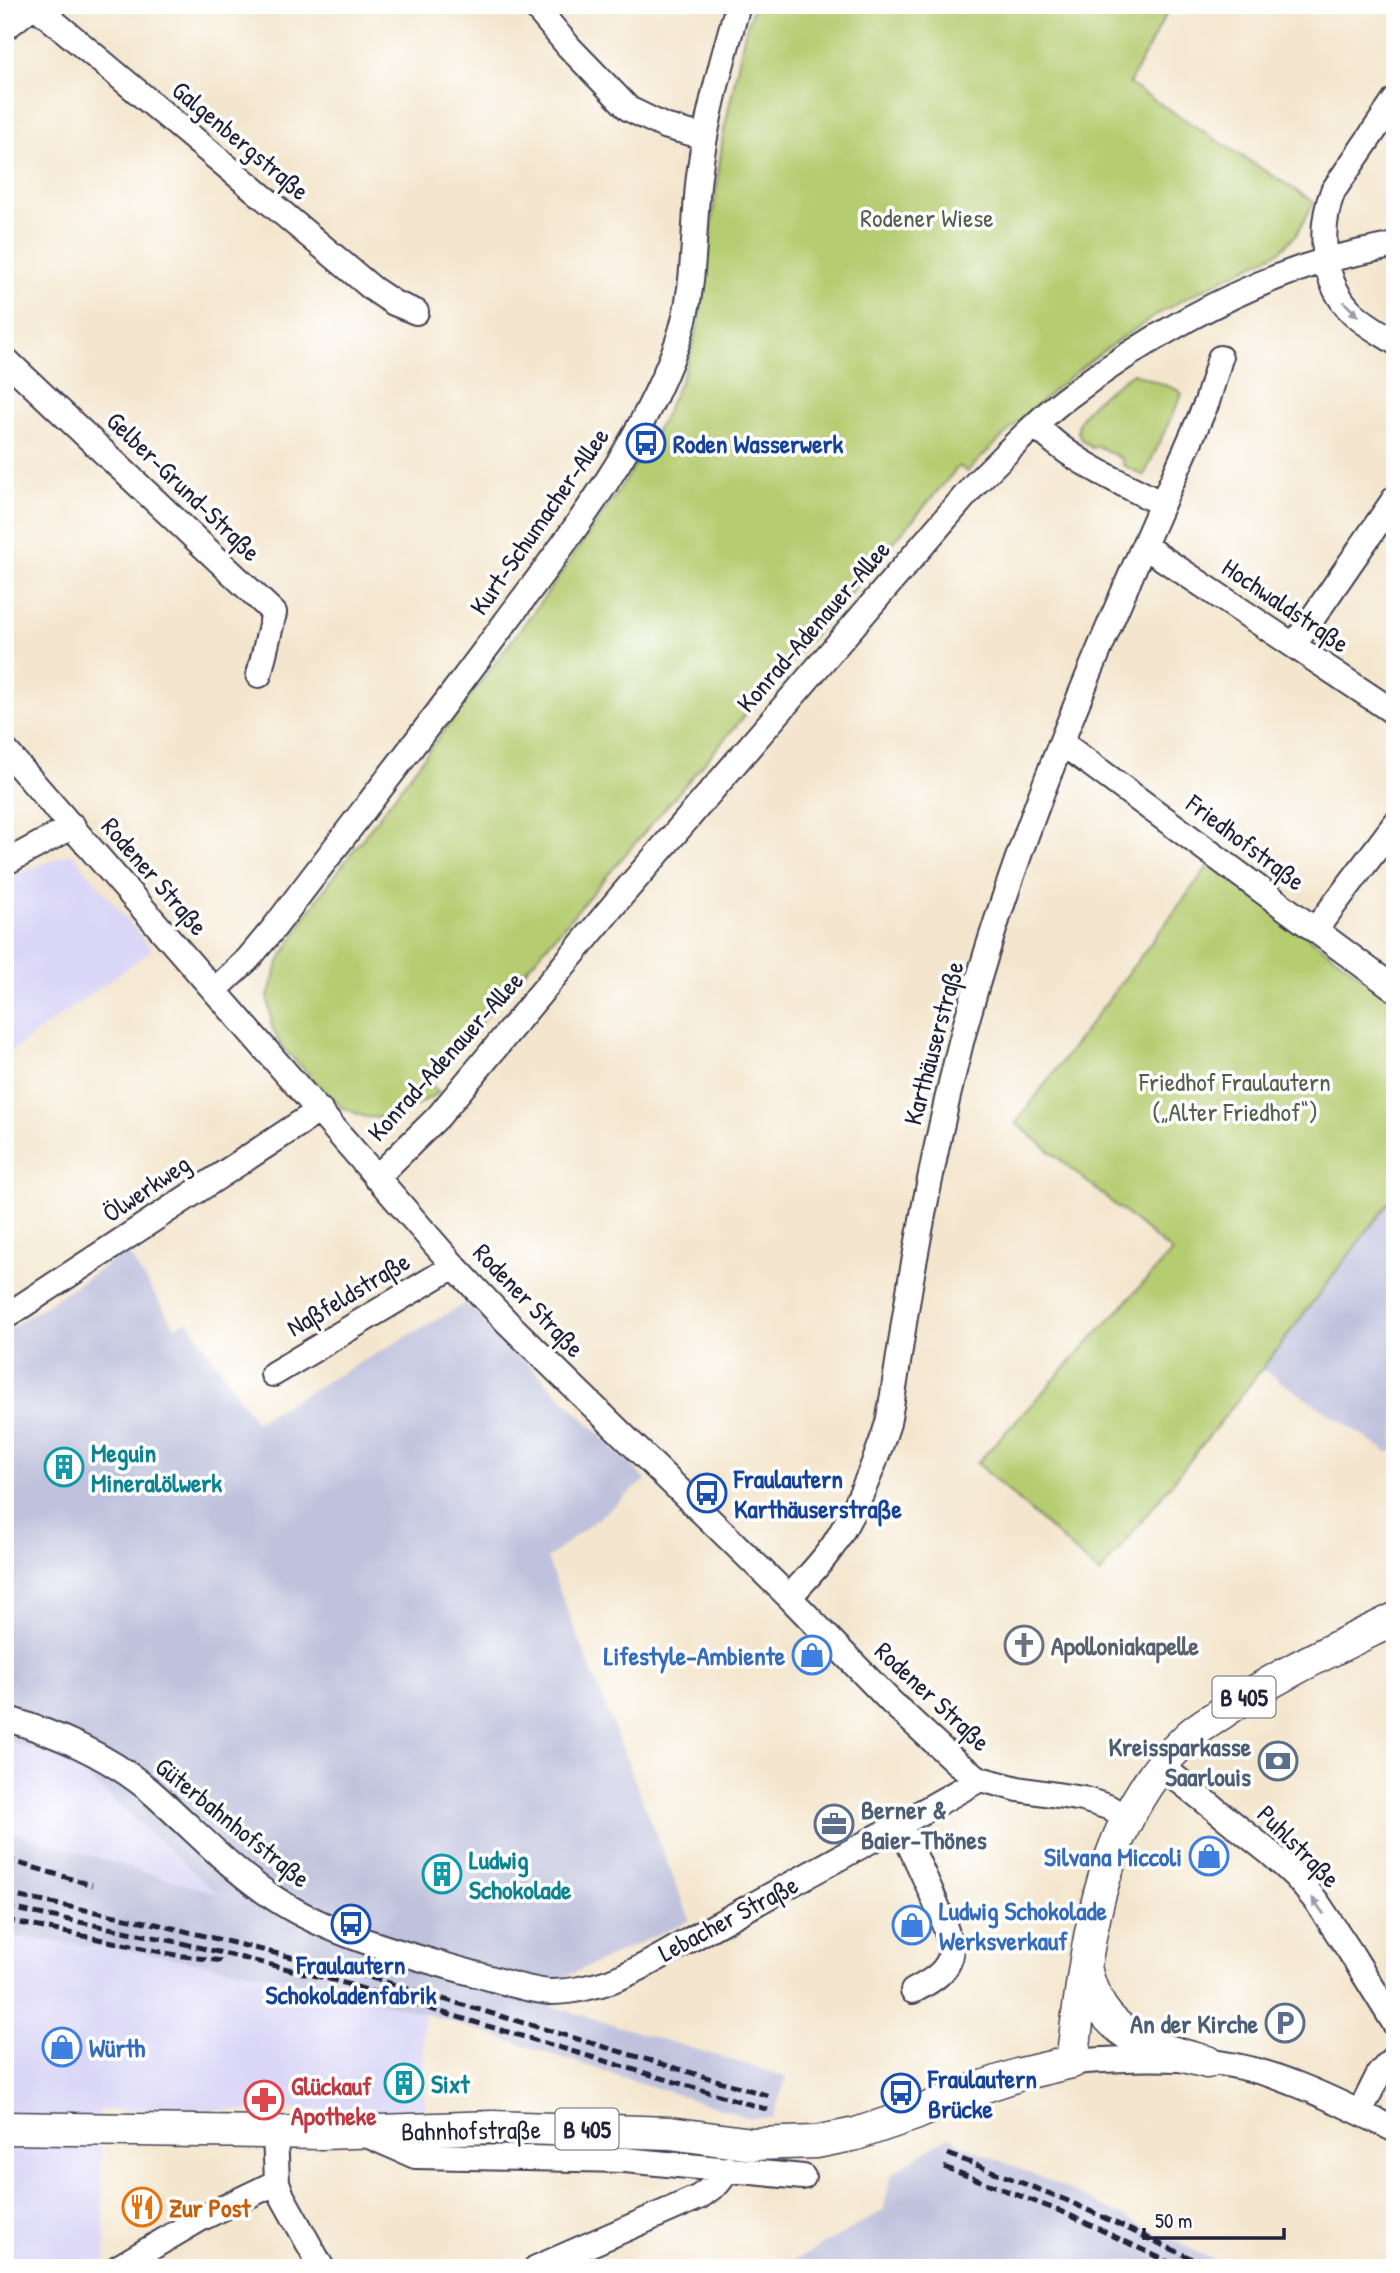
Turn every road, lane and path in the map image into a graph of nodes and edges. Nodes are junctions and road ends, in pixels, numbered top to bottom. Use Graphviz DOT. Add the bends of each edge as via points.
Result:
graph roads {
  1 [pos="34,5"];
  2 [pos="738,5"];
  3 [pos="545,9"];
  4 [pos="5,28"];
  5 [pos="1395,100"];
  6 [pos="705,137"];
  7 [pos="1395,245"];
  8 [pos="1327,261"];
  9 [pos="416,312"];
  10 [pos="1395,342"];
  11 [pos="1220,358"];
  12 [pos="5,359"];
  13 [pos="1036,425"];
  14 [pos="1395,498"];
  15 [pos="1162,504"];
  16 [pos="1144,546"];
  17 [pos="1294,645"];
  18 [pos="259,675"];
  19 [pos="1395,713"];
  20 [pos="1062,743"];
  21 [pos="5,750"];
  22 [pos="1395,824"];
  23 [pos="73,826"];
  24 [pos="5,863"];
  25 [pos="1315,930"];
  26 [pos="1395,989"];
  27 [pos="215,990"];
  28 [pos="320,1110"];
  29 [pos="376,1178"];
  30 [pos="454,1266"];
  31 [pos="5,1317"];
  32 [pos="273,1374"];
  33 [pos="789,1597"];
  34 [pos="1392,1625"];
  35 [pos="5,1718"];
  36 [pos="1161,1766"];
  37 [pos="980,1779"];
  38 [pos="1127,1818"];
  39 [pos="900,1825"];
  40 [pos="1085,1965"];
  41 [pos="913,1991"];
  42 [pos="551,1992"];
  43 [pos="1395,2024"];
  44 [pos="1395,2056"];
  45 [pos="1072,2062"];
  46 [pos="1207,2062"];
  47 [pos="1360,2112"];
  48 [pos="5,2128"];
  49 [pos="1395,2130"];
  50 [pos="275,2133"];
  51 [pos="362,2133"];
  52 [pos="729,2169"];
  53 [pos="803,2177"];
  54 [pos="277,2182"];
  55 [pos="117,2268"];
  56 [pos="321,2268"];
  57 [pos="536,2268"];
  1 -- 4 [label="street"];
  1 -- 9 [label="street, Galgenbergstraße" via="373,289"];
  2 -- 6 [label="street, Kurt-Schumacher-Allee"];
  3 -- 6 [label="street" via="603,84 629,109 664,126"];
  5 -- 8 [label="street" via="1327,207"];
  6 -- 27 [label="street, Kurt-Schumacher-Allee" via="688,312 658,390 625,453 560,550 281,919"];
  7 -- 8 [label="street, Konrad-Adenauer-Allee"];
  8 -- 10 [label="street, one-way" via="1343,302"];
  8 -- 13 [label="street, Konrad-Adenauer-Allee" via="1224,301 1167,332 1115,363"];
  11 -- 15 [label="street, Karthäuserstraße" via="1207,402"];
  12 -- 18 [label="street, Gelber-Grund-Straße" via="274,613"];
  13 -- 15 [label="street" via="1070,453"];
  13 -- 29 [label="street, Konrad-Adenauer-Allee" via="976,483 622,895 438,1118"];
  14 -- 17 [label="street"];
  15 -- 16 [label="street, Karthäuserstraße"];
  16 -- 17 [label="street, Hochwaldstraße"];
  16 -- 20 [label="street, Karthäuserstraße"];
  17 -- 19 [label="street, Hochwaldstraße"];
  20 -- 25 [label="street, Friedhofstraße"];
  20 -- 33 [label="street, Karthäuserstraße" via="1002,905 961,1045 935,1152 881,1446 835,1543"];
  21 -- 23 [label="street, Rodener Straße"];
  22 -- 25 [label="street"];
  23 -- 24 [label="street"];
  23 -- 27 [label="street, Rodener Straße"];
  25 -- 26 [label="street, Friedhofstraße"];
  27 -- 28 [label="street, Rodener Straße"];
  28 -- 29 [label="street, Rodener Straße"];
  28 -- 31 [label="street, Ölwerkweg"];
  29 -- 30 [label="street, Rodener Straße"];
  30 -- 32 [label="street, Naßfeldstraße"];
  30 -- 33 [label="street, Rodener Straße"];
  33 -- 37 [label="street, Rodener Straße" via="891,1702"];
  34 -- 36 [label="main road, B 405" via="1243,1698 1187,1738"];
  35 -- 42 [label="street, Güterbahnhofstraße" via="79,1744 118,1768 237,1870 303,1916 432,1961"];
  36 -- 38 [label="main road, B 405"];
  43 -- 36 [label="street, Puhlstraße, one-way" via="1296,1877"];
  37 -- 38 [label="street" via="1083,1799"];
  37 -- 39 [label="street, Lebacher Straße"];
  38 -- 40 [label="main road, B 405" via="1103,1879"];
  39 -- 41 [label="street" via="948,1935 951,1955 941,1973"];
  39 -- 42 [label="street, Lebacher Straße" via="610,1982"];
  40 -- 45 [label="main road, B 405"];
  40 -- 46 [label="main road" via="1089,1986 1110,2019 1129,2036 1153,2048"];
  44 -- 47 [label="street"];
  45 -- 46 [label="street" via="1125,2058"];
  45 -- 51 [label="main road, Bahnhofstraße / B 405" via="1021,2074 856,2134 816,2142 767,2144 670,2133 493,2127"];
  46 -- 47 [label="street" via="1292,2082"];
  47 -- 49 [label="street"];
  48 -- 50 [label="main road, Bahnhofstraße / B 405"];
  50 -- 51 [label="main road, Bahnhofstraße / B 405"];
  50 -- 54 [label="street"];
  51 -- 52 [label="street" via="415,2156 625,2160"];
  52 -- 53 [label="street"];
  52 -- 57 [label="street" via="699,2197"];
  54 -- 55 [label="street" via="200,2219"];
  54 -- 56 [label="street"];
}
